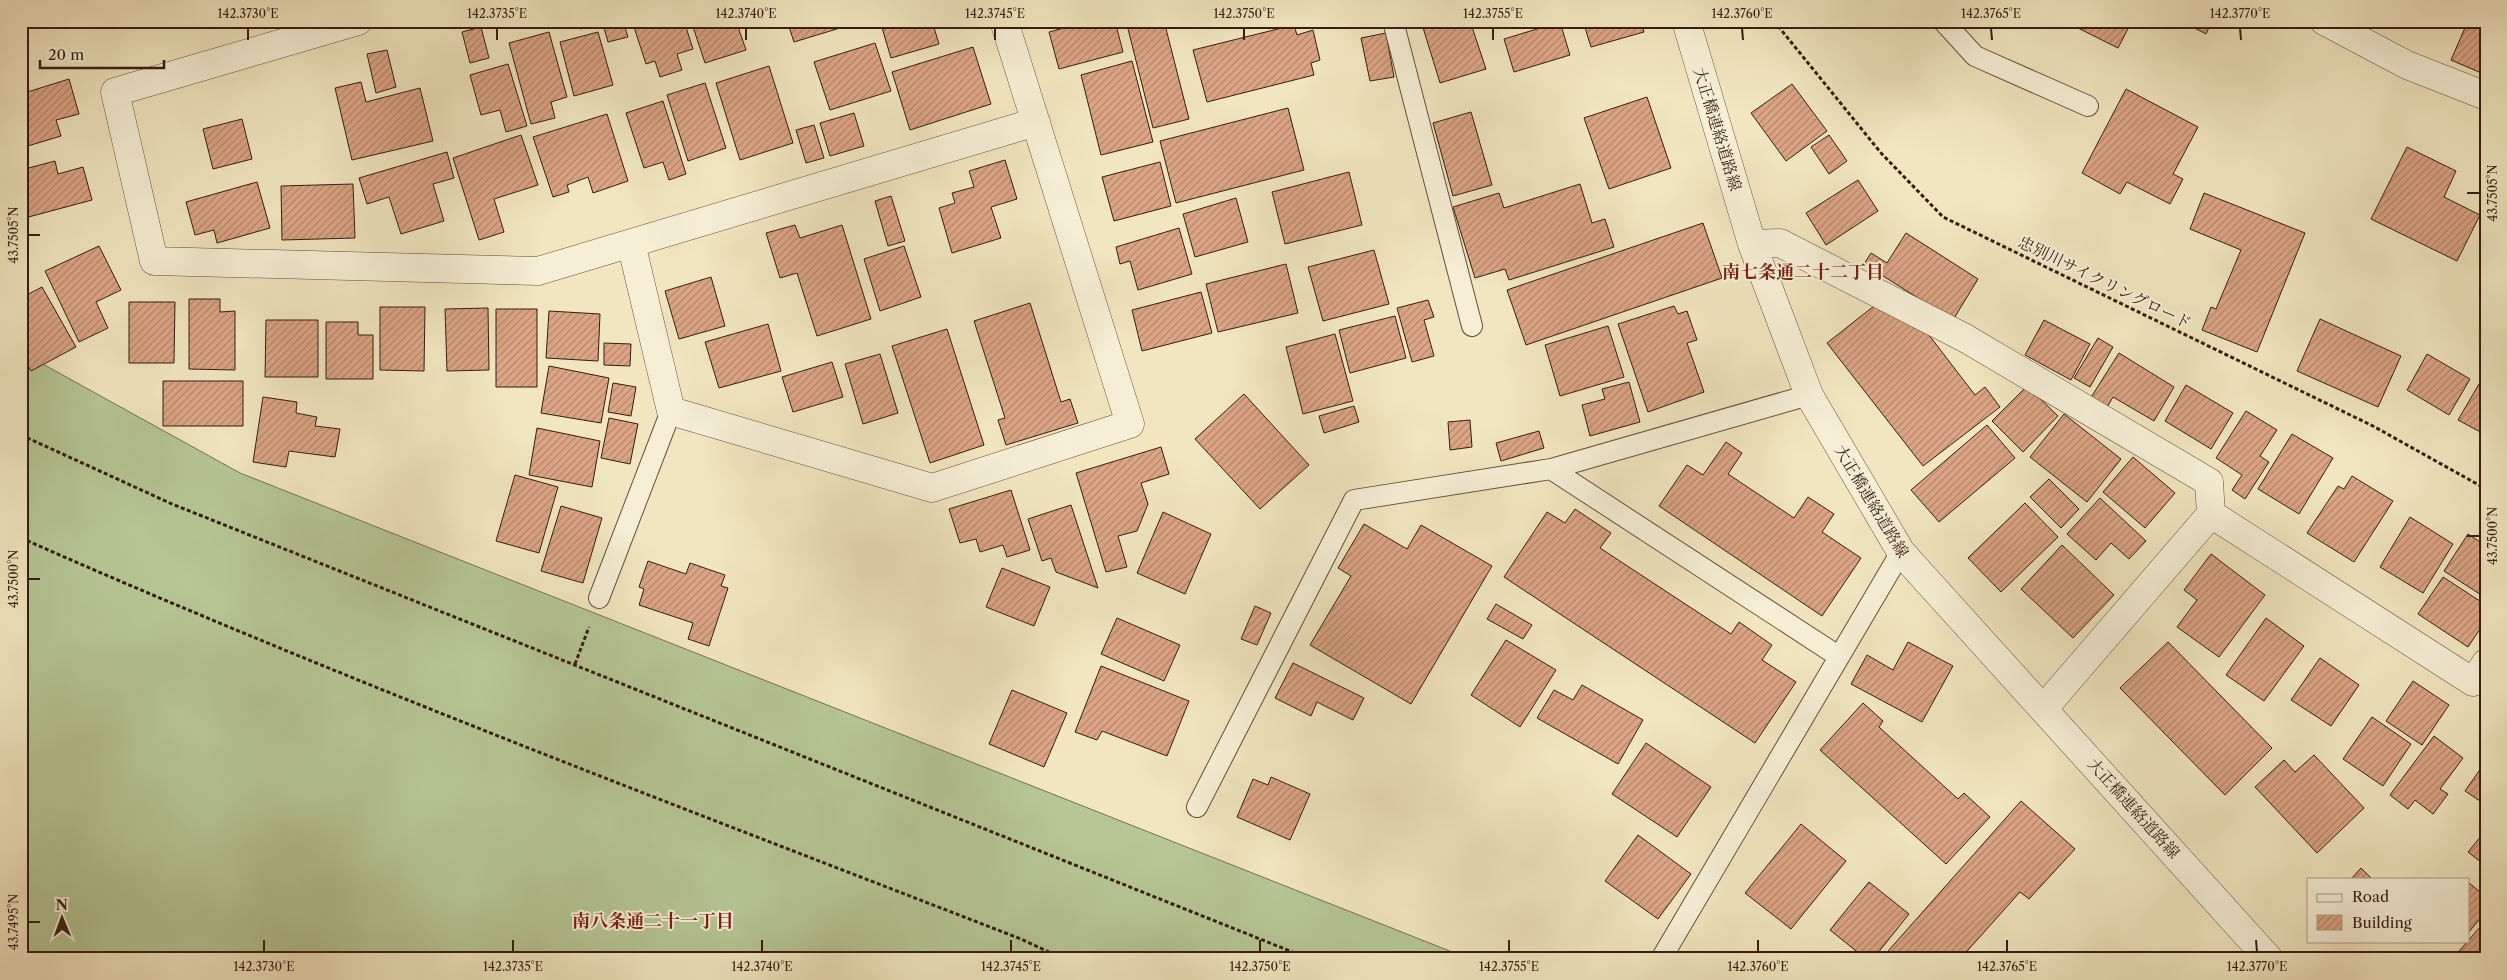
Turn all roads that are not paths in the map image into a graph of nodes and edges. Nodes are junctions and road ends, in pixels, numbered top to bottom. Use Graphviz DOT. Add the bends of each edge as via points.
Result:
graph roads {
  1 [pos="358,21"];
  2 [pos="1004,21"];
  3 [pos="1393,21"];
  4 [pos="1686,21"];
  5 [pos="1943,21"];
  6 [pos="2324,21"];
  7 [pos="2486,96"];
  8 [pos="2088,106"];
  9 [pos="1036,122"];
  10 [pos="631,243"];
  11 [pos="1752,244"];
  12 [pos="1472,326"];
  13 [pos="1809,395"];
  14 [pos="671,411"];
  15 [pos="1551,469"];
  16 [pos="2211,514"];
  17 [pos="1901,552"];
  18 [pos="599,598"];
  19 [pos="1838,656"];
  20 [pos="2482,678"];
  21 [pos="2044,708"];
  22 [pos="1197,807"];
  23 [pos="1661,959"];
  24 [pos="2270,959"];
  1 -- 10 [label="street" via="115,92 154,261 538,271"];
  2 -- 9 [label="street"];
  3 -- 12 [label="lane"];
  4 -- 11 [label="street, 大正橋連絡道路線"];
  5 -- 8 [label="lane" via="1975,56"];
  6 -- 7 [label="street" via="2407,65"];
  9 -- 10 [label="street"];
  9 -- 14 [label="street" via="1130,424 932,488"];
  10 -- 14 [label="street"];
  11 -- 13 [label="street, 大正橋連絡道路線"];
  11 -- 16 [label="street" via="1780,243 1982,348 2209,482"];
  13 -- 15 [label="lane"];
  13 -- 17 [label="street, 大正橋連絡道路線"];
  14 -- 18 [label="lane"];
  15 -- 19 [label="lane"];
  15 -- 22 [label="lane" via="1354,500"];
  16 -- 20 [label="street"];
  16 -- 21 [label="street"];
  17 -- 19 [label="lane"];
  17 -- 21 [label="street, 大正橋連絡道路線"];
  19 -- 23 [label="lane"];
  21 -- 24 [label="street, 大正橋連絡道路線"];
}
